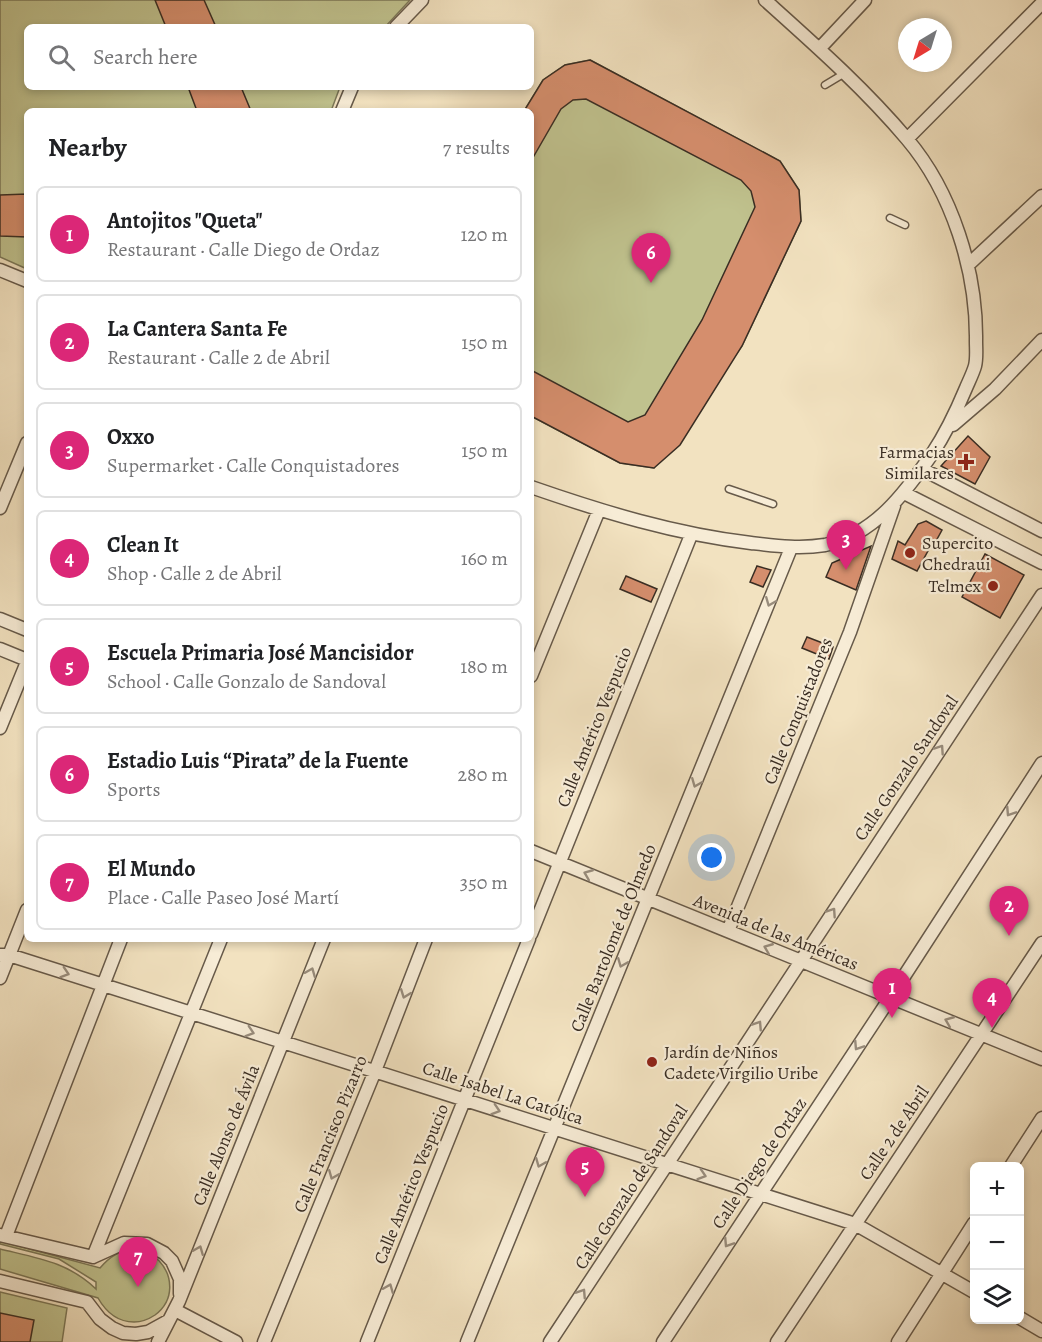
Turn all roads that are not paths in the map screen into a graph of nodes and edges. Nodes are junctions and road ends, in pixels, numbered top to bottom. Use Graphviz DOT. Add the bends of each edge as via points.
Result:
graph roads {
  1 [pos="422,0"];
  2 [pos="765,0"];
  3 [pos="865,0"];
  4 [pos="1042,3"];
  5 [pos="399,24"];
  6 [pos="820,48"];
  7 [pos="845,73"];
  8 [pos="825,85"];
  9 [pos="351,90"];
  10 [pos="343,108"];
  11 [pos="907,139"];
  12 [pos="1042,196"];
  13 [pos="890,218"];
  14 [pos="905,225"];
  15 [pos="968,265"];
  16 [pos="0,270"];
  17 [pos="24,280"];
  18 [pos="1042,340"];
  19 [pos="949,428"];
  20 [pos="24,450"];
  21 [pos="922,469"];
  22 [pos="534,488"];
  23 [pos="729,489"];
  24 [pos="899,497"];
  25 [pos="773,504"];
  26 [pos="0,508"];
  27 [pos="598,510"];
  28 [pos="1042,531"];
  29 [pos="691,535"];
  30 [pos="791,548"];
  31 [pos="1042,563"];
  32 [pos="1042,595"];
  33 [pos="0,619"];
  34 [pos="24,629"];
  35 [pos="0,649"];
  36 [pos="24,660"];
  37 [pos="24,668"];
  38 [pos="534,669"];
  39 [pos="0,728"];
  40 [pos="1042,763"];
  41 [pos="534,851"];
  42 [pos="560,862"];
  43 [pos="649,899"];
  44 [pos="24,915"];
  45 [pos="534,927"];
  46 [pos="728,931"];
  47 [pos="120,942"];
  48 [pos="220,942"];
  49 [pos="323,942"];
  50 [pos="425,942"];
  51 [pos="528,942"];
  52 [pos="1042,943"];
  53 [pos="3,953"];
  54 [pos="800,961"];
  55 [pos="0,978"];
  56 [pos="102,985"];
  57 [pos="890,998"];
  58 [pos="191,1013"];
  59 [pos="981,1035"];
  60 [pos="282,1042"];
  61 [pos="1042,1059"];
  62 [pos="375,1071"];
  63 [pos="464,1100"];
  64 [pos="1042,1118"];
  65 [pos="554,1129"];
  66 [pos="1014,1162"];
  67 [pos="667,1164"];
  68 [pos="761,1194"];
  69 [pos="855,1224"];
  70 [pos="970,1231"];
  71 [pos="3,1235"];
  72 [pos="93,1257"];
  73 [pos="942,1274"];
  74 [pos="0,1281"];
  75 [pos="970,1289"];
  76 [pos="177,1305"];
  77 [pos="1024,1320"];
  78 [pos="168,1321"];
  79 [pos="1042,1331"];
  80 [pos="158,1342"];
  81 [pos="236,1342"];
  82 [pos="264,1342"];
  83 [pos="367,1342"];
  84 [pos="467,1342"];
  85 [pos="550,1342"];
  86 [pos="663,1342"];
  87 [pos="777,1342"];
  88 [pos="898,1342"];
  1 -- 5 [label="street"];
  2 -- 6 [label="street"];
  3 -- 6 [label="street"];
  4 -- 11 [label="street"];
  6 -- 7 [label="street"];
  7 -- 8 [label="lane"];
  7 -- 11 [label="street"];
  9 -- 10 [label="street"];
  11 -- 15 [label="street" via="947,204"];
  12 -- 15 [label="street"];
  13 -- 14 [label="lane"];
  15 -- 19 [label="street" via="976,315 975,365"];
  16 -- 17 [label="street"];
  18 -- 19 [label="street" via="995,389"];
  19 -- 21 [label="street"];
  20 -- 26 [label="street"];
  21 -- 24 [label="street"];
  21 -- 28 [label="street"];
  22 -- 27 [label="street"];
  23 -- 25 [label="lane"];
  24 -- 30 [label="street" via="855,535 827,544"];
  24 -- 31 [label="street"];
  24 -- 46 [label="street, Calle Conquistadores" via="850,632"];
  27 -- 29 [label="street"];
  27 -- 38 [label="street"];
  29 -- 30 [label="street"];
  29 -- 42 [label="street, Calle Américo Vespucio"];
  30 -- 43 [label="street, Calle Bartolomé de Olmedo, one-way"];
  54 -- 32 [label="street, Calle Gonzalo Sandoval, one-way"];
  33 -- 34 [label="street"];
  35 -- 36 [label="street"];
  37 -- 39 [label="street"];
  40 -- 57 [label="street, Calle Diego de Ordaz, one-way"];
  41 -- 42 [label="street, Avenida de las Américas"];
  43 -- 42 [label="street, Avenida de las Américas, one-way"];
  42 -- 45 [label="street, Calle Américo Vespucio"];
  43 -- 46 [label="street, Avenida de las Américas"];
  43 -- 65 [label="street, Calle Bartolomé de Olmedo, one-way"];
  44 -- 53 [label="street"];
  54 -- 46 [label="street, Avenida de las Américas, one-way"];
  47 -- 56 [label="street"];
  48 -- 58 [label="street"];
  60 -- 49 [label="street, Calle Alonso de Ávila, one-way"];
  50 -- 62 [label="street, Calle Francisco Pizarro, one-way"];
  51 -- 63 [label="street, Calle Américo Vespucio"];
  52 -- 59 [label="street, Calle 2 de Abril"];
  53 -- 55 [label="street"];
  53 -- 56 [label="street, Calle Isabel La Católica, one-way"];
  54 -- 57 [label="street, Avenida de las Américas"];
  67 -- 54 [label="street, Calle Gonzalo de Sandoval, one-way"];
  56 -- 58 [label="street, Calle Isabel La Católica"];
  56 -- 71 [label="street"];
  59 -- 57 [label="street, Avenida de las Américas, one-way"];
  57 -- 68 [label="street, Calle Diego de Ordaz, one-way"];
  58 -- 60 [label="street, Calle Isabel La Católica, one-way"];
  58 -- 72 [label="street"];
  59 -- 61 [label="street, Avenida de las Américas"];
  59 -- 69 [label="street, Calle 2 de Abril"];
  60 -- 62 [label="street, Calle Isabel La Católica"];
  76 -- 60 [label="street, Calle Alonso de Ávila, one-way"];
  62 -- 63 [label="street, Calle Isabel La Católica"];
  62 -- 82 [label="street, Calle Francisco Pizarro, one-way"];
  63 -- 65 [label="street, Calle Isabel La Católica, one-way"];
  83 -- 63 [label="street, Calle Américo Vespucio, one-way"];
  64 -- 66 [label="street"];
  65 -- 67 [label="street, Calle Isabel La Católica"];
  65 -- 84 [label="street, Calle Bartolomé de Olmedo, one-way"];
  67 -- 68 [label="street, Calle Isabel La Católica, one-way"];
  85 -- 67 [label="street, Calle Gonzalo de Sandoval, one-way"];
  68 -- 69 [label="street, Calle Isabel La Católica"];
  68 -- 86 [label="street, Calle Diego de Ordaz, one-way"];
  69 -- 73 [label="street, Calle Isabel La Católica"];
  69 -- 87 [label="street, Calle 2 de Abril"];
  70 -- 73 [label="street"];
  71 -- 72 [label="street"];
  72 -- 76 [label="street" via="124,1243 156,1247 177,1271 181,1287"];
  73 -- 75 [label="street, Calle Isabel La Católica"];
  73 -- 88 [label="street"];
  74 -- 78 [label="street" via="87,1302 100,1319 123,1333 148,1332"];
  76 -- 78 [label="street, Calle Alonso de Ávila"];
  76 -- 81 [label="street"];
  77 -- 79 [label="street"];
  78 -- 80 [label="street, Calle Alonso de Ávila"];
}
